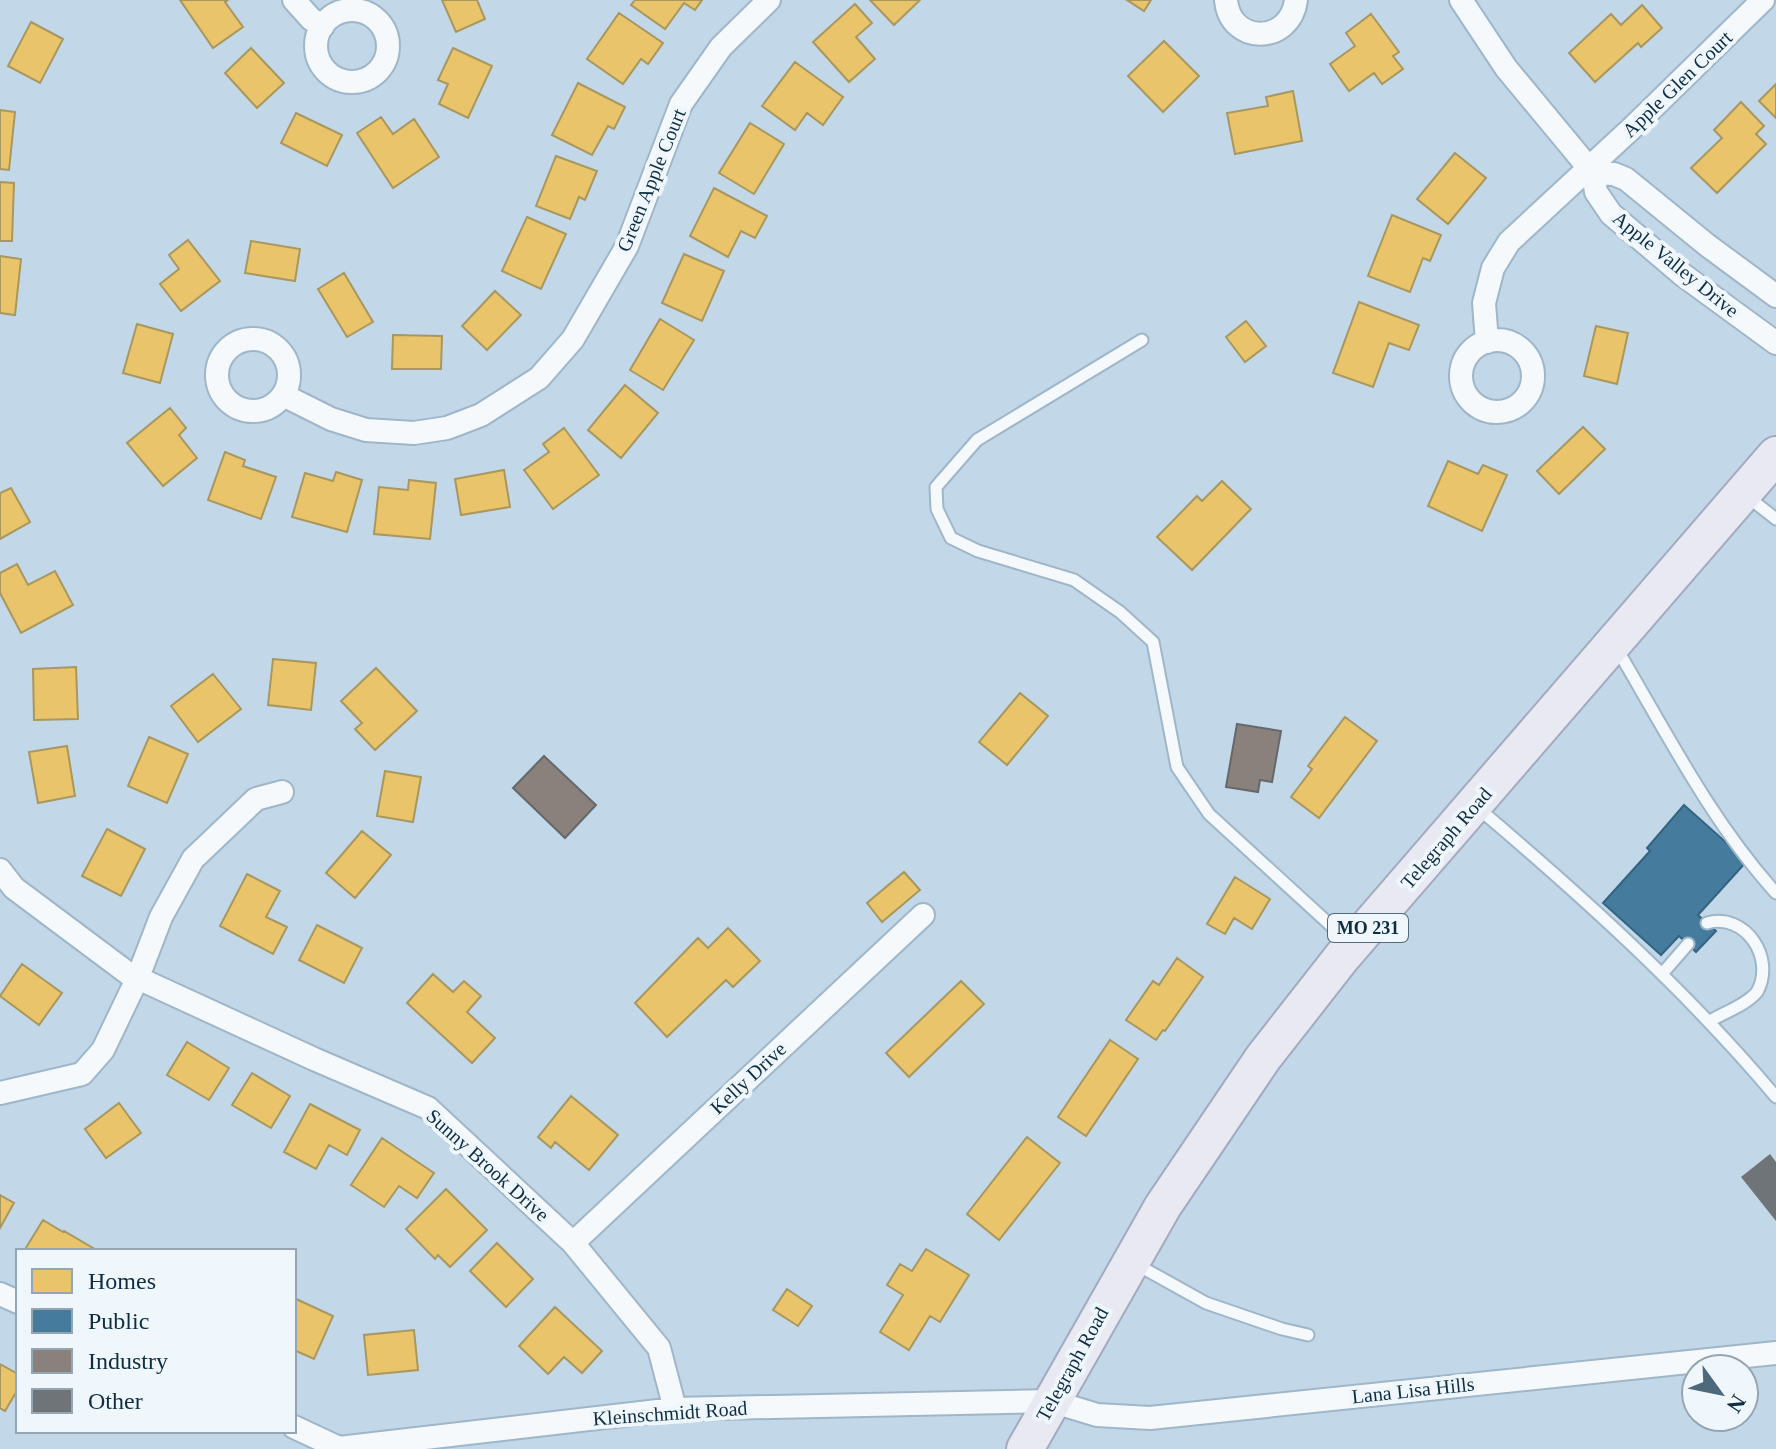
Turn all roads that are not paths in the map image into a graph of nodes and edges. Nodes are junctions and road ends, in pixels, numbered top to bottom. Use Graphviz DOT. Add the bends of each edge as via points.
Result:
graph roads {
  1 [pos="294,0"];
  2 [pos="769,0"];
  3 [pos="1226,0"];
  4 [pos="1296,0"];
  5 [pos="1461,0"];
  6 [pos="1763,0"];
  7 [pos="323,26"];
  8 [pos="1591,171"];
  9 [pos="1776,296"];
  10 [pos="1142,340"];
  11 [pos="1487,342"];
  12 [pos="1776,343"];
  13 [pos="283,395"];
  14 [pos="1776,455"];
  15 [pos="1744,493"];
  16 [pos="1776,519"];
  17 [pos="1614,643"];
  18 [pos="282,792"];
  19 [pos="1475,805"];
  20 [pos="0,870"];
  21 [pos="1776,893"];
  22 [pos="923,915"];
  23 [pos="1707,923"];
  24 [pos="1688,944"];
  25 [pos="1353,946"];
  26 [pos="1662,974"];
  27 [pos="134,975"];
  28 [pos="1710,1021"];
  29 [pos="0,1093"];
  30 [pos="1776,1097"];
  31 [pos="573,1243"];
  32 [pos="1130,1261"];
  33 [pos="1308,1335"];
  34 [pos="1776,1353"];
  35 [pos="1051,1401"];
  36 [pos="675,1409"];
  37 [pos="296,1428"];
  38 [pos="1025,1449"];
  1 -- 7 [label="street"];
  2 -- 13 [label="street, Green Apple Court" via="721,47 681,104 627,246 573,339 539,378 481,415 414,433 366,430"];
  3 -- 4 [label="street" via="1235,24 1262,34 1288,22"];
  5 -- 8 [label="street, Apple Valley Drive" via="1506,68"];
  6 -- 8 [label="street, Apple Glen Court"];
  8 -- 9 [label="street, Apple Valley Drive" via="1626,179"];
  8 -- 11 [label="street, Apple Glen Court" via="1509,242 1493,268 1484,303"];
  8 -- 12 [label="street, Apple Valley Drive" via="1596,192 1611,214"];
  10 -- 25 [label="lane" via="977,440 936,487 937,509 951,538 1074,580 1153,642 1177,767 1209,814"];
  14 -- 15 [label="main road, Telegraph Road / MO 231"];
  15 -- 16 [label="lane"];
  15 -- 17 [label="main road, Telegraph Road / MO 231"];
  17 -- 19 [label="main road, Telegraph Road / MO 231"];
  17 -- 21 [label="lane" via="1707,801"];
  18 -- 27 [label="street" via="256,799 193,859"];
  19 -- 25 [label="main road, Telegraph Road / MO 231"];
  19 -- 26 [label="lane"];
  20 -- 27 [label="street, Sunny Brook Drive" via="14,888"];
  22 -- 31 [label="street, Kelly Drive"];
  23 -- 28 [label="lane" via="1725,921 1745,928 1760,945 1766,967 1759,990 1748,1001"];
  24 -- 26 [label="lane"];
  25 -- 32 [label="main road, Telegraph Road / MO 231" via="1213,1129"];
  26 -- 28 [label="lane"];
  27 -- 29 [label="street" via="103,1050 82,1074"];
  27 -- 31 [label="street, Sunny Brook Drive" via="428,1108"];
  28 -- 30 [label="lane"];
  31 -- 36 [label="street, Sunny Brook Drive" via="659,1348"];
  32 -- 33 [label="lane" via="1206,1303"];
  32 -- 35 [label="main road, Telegraph Road / MO 231"];
  34 -- 35 [label="street, Lana Lisa Hills" via="1150,1418 1097,1415"];
  35 -- 36 [label="street, Kleinschmidt Road"];
  35 -- 38 [label="main road, Telegraph Road / MO 231"];
  36 -- 37 [label="street, Kleinschmidt Road" via="339,1448"];
}
